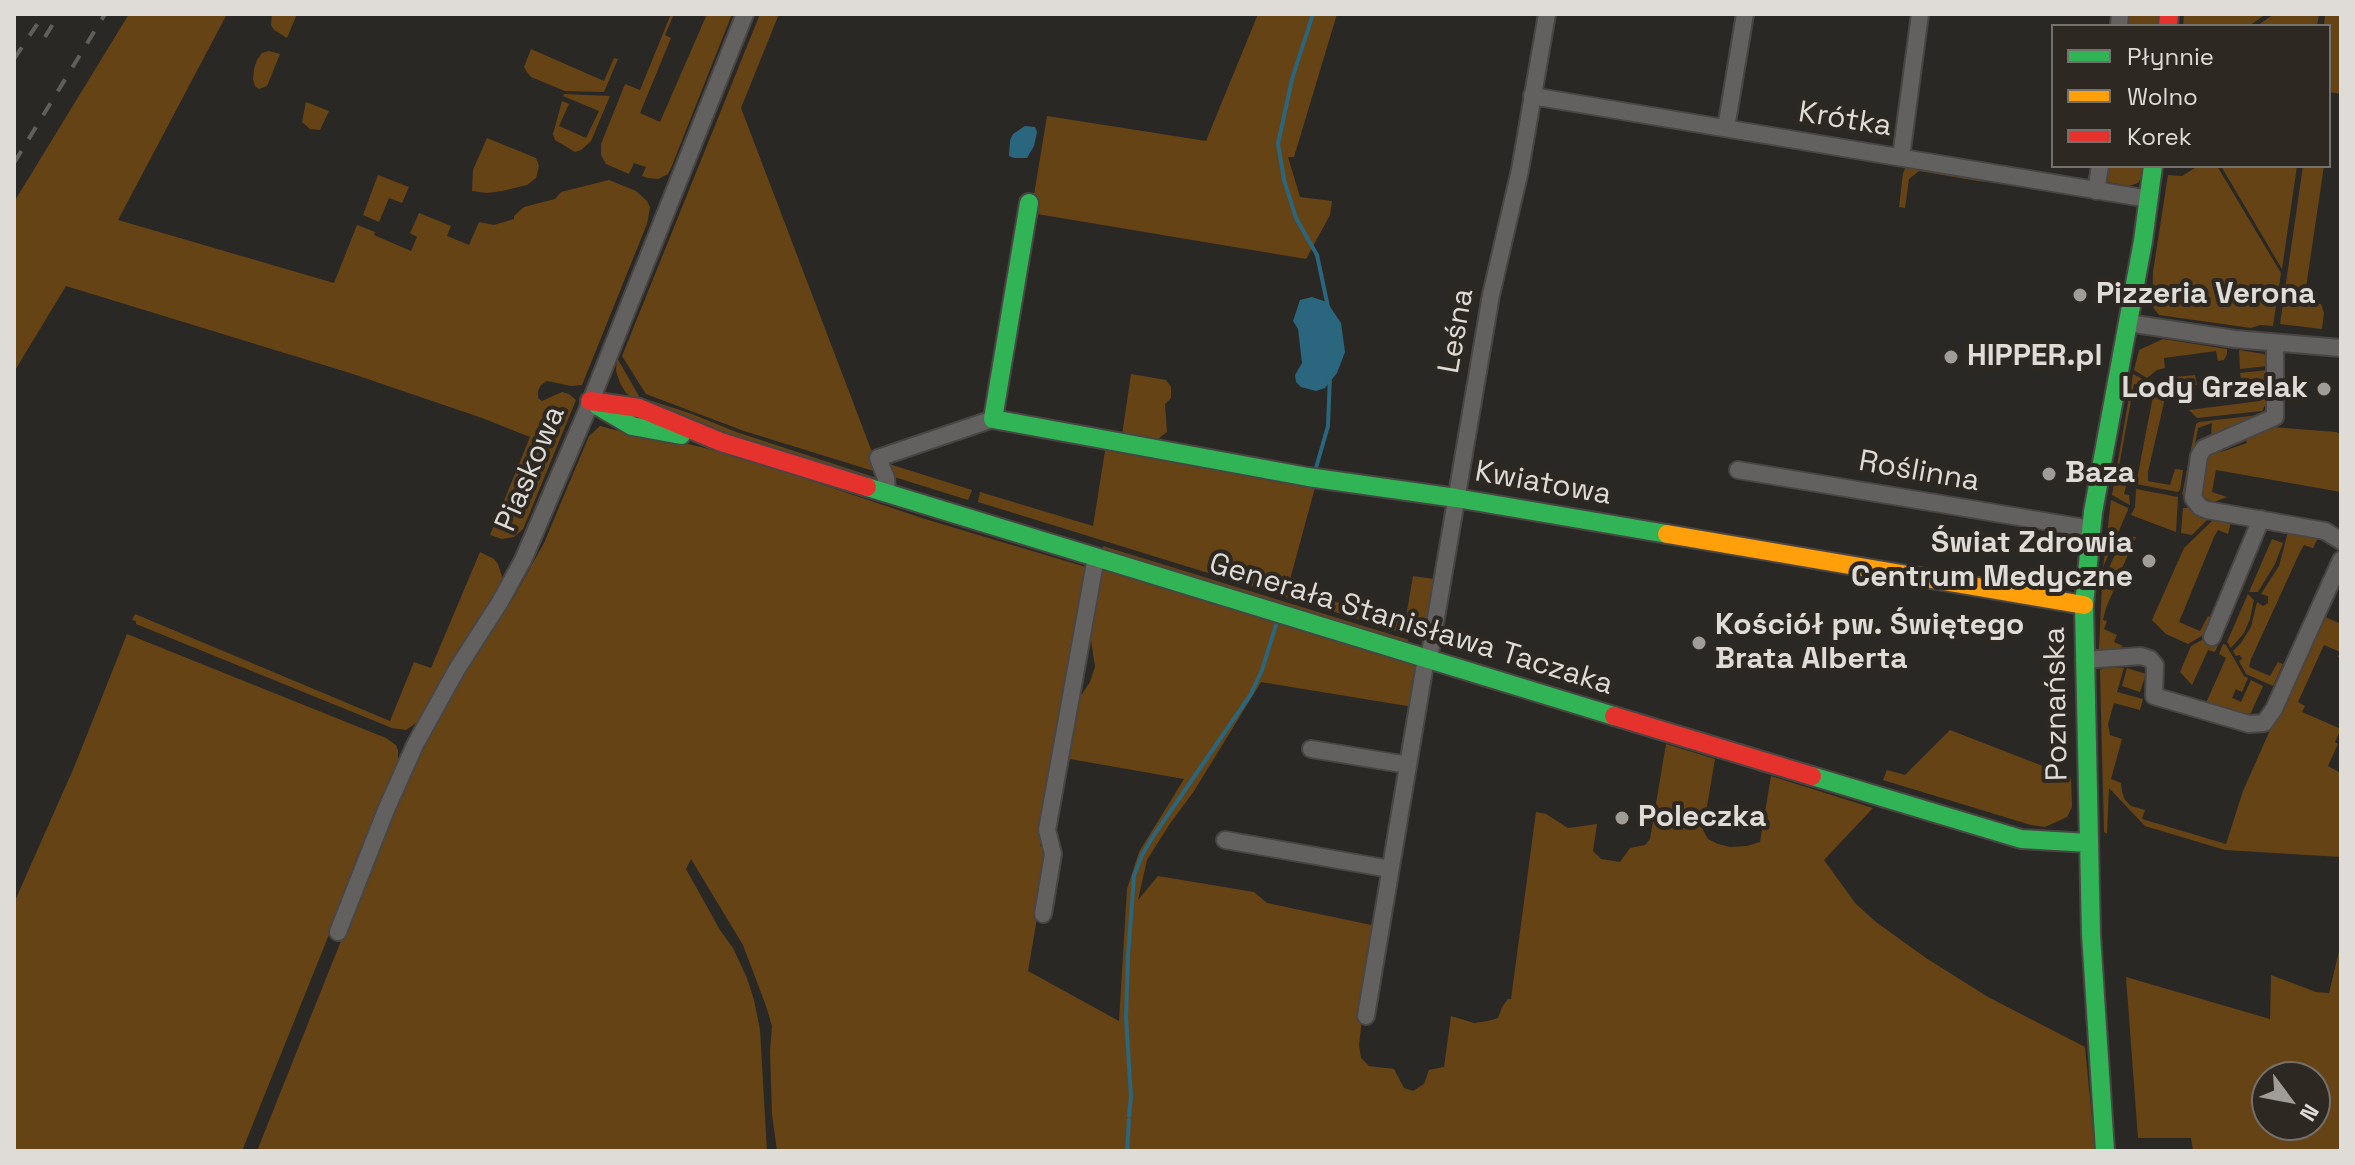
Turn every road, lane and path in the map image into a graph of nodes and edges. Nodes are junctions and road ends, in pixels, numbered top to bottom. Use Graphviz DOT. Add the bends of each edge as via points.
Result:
graph roads {
  1 [pos="745,14"];
  2 [pos="1547,14"];
  3 [pos="1745,14"];
  4 [pos="1920,14"];
  5 [pos="1532,96"];
  6 [pos="1726,128"];
  7 [pos="1901,157"];
  8 [pos="2100,168"];
  9 [pos="2153,168"];
  10 [pos="2096,191"];
  11 [pos="2149,199"];
  12 [pos="1029,203"];
  13 [pos="2128,323"];
  14 [pos="2275,344"];
  15 [pos="2341,348"];
  16 [pos="590,401"];
  17 [pos="993,419"];
  18 [pos="1738,470"];
  19 [pos="887,493"];
  20 [pos="1456,498"];
  21 [pos="2261,519"];
  22 [pos="2091,529"];
  23 [pos="2341,541"];
  24 [pos="1096,557"];
  25 [pos="2341,560"];
  26 [pos="2084,605"];
  27 [pos="2212,637"];
  28 [pos="1428,658"];
  29 [pos="2084,660"];
  30 [pos="1311,749"];
  31 [pos="1408,765"];
  32 [pos="1225,840"];
  33 [pos="2089,843"];
  34 [pos="1390,869"];
  35 [pos="1043,914"];
  36 [pos="338,932"];
  37 [pos="1366,1016"];
  38 [pos="2105,1151"];
  1 -- 16 [label="street, Piaskowa"];
  2 -- 5 [label="street, Leśna"];
  3 -- 6 [label="street"];
  4 -- 7 [label="street"];
  5 -- 6 [label="street, Krótka"];
  5 -- 20 [label="street, Leśna"];
  6 -- 7 [label="street, Krótka"];
  7 -- 10 [label="street, Krótka"];
  8 -- 10 [label="street"];
  9 -- 11 [label="street, Poznańska"];
  10 -- 11 [label="street, Krótka"];
  11 -- 13 [label="street, Poznańska"];
  12 -- 17 [label="street"];
  13 -- 14 [label="street"];
  13 -- 22 [label="street, Poznańska"];
  14 -- 15 [label="street"];
  14 -- 21 [label="street" via="2280,418 2204,448 2192,491 2195,503 2207,510"];
  16 -- 19 [label="street, Generała Stanisława Taczaka" via="639,408 721,442"];
  16 -- 36 [label="street, Piaskowa" via="523,560 415,745"];
  17 -- 19 [label="street, Kwiatowa" via="878,458"];
  17 -- 20 [label="street, Kwiatowa" via="1308,477"];
  18 -- 22 [label="street, Roślinna"];
  19 -- 24 [label="street, Generała Stanisława Taczaka"];
  20 -- 26 [label="street, Kwiatowa"];
  20 -- 28 [label="street, Leśna"];
  21 -- 23 [label="street" via="2325,531"];
  21 -- 27 [label="street"];
  22 -- 26 [label="street, Poznańska"];
  24 -- 28 [label="street, Generała Stanisława Taczaka"];
  24 -- 35 [label="street" via="1047,830 1053,854"];
  25 -- 29 [label="street" via="2264,723 2249,724 2154,696 2155,665 2150,659"];
  26 -- 29 [label="street, Poznańska"];
  28 -- 31 [label="street, Leśna"];
  28 -- 33 [label="street, Generała Stanisława Taczaka" via="2009,836"];
  29 -- 33 [label="street, Poznańska"];
  30 -- 31 [label="street"];
  31 -- 34 [label="street, Leśna"];
  32 -- 34 [label="street"];
  33 -- 38 [label="street, Poznańska"];
  34 -- 37 [label="street, Leśna"];
}
